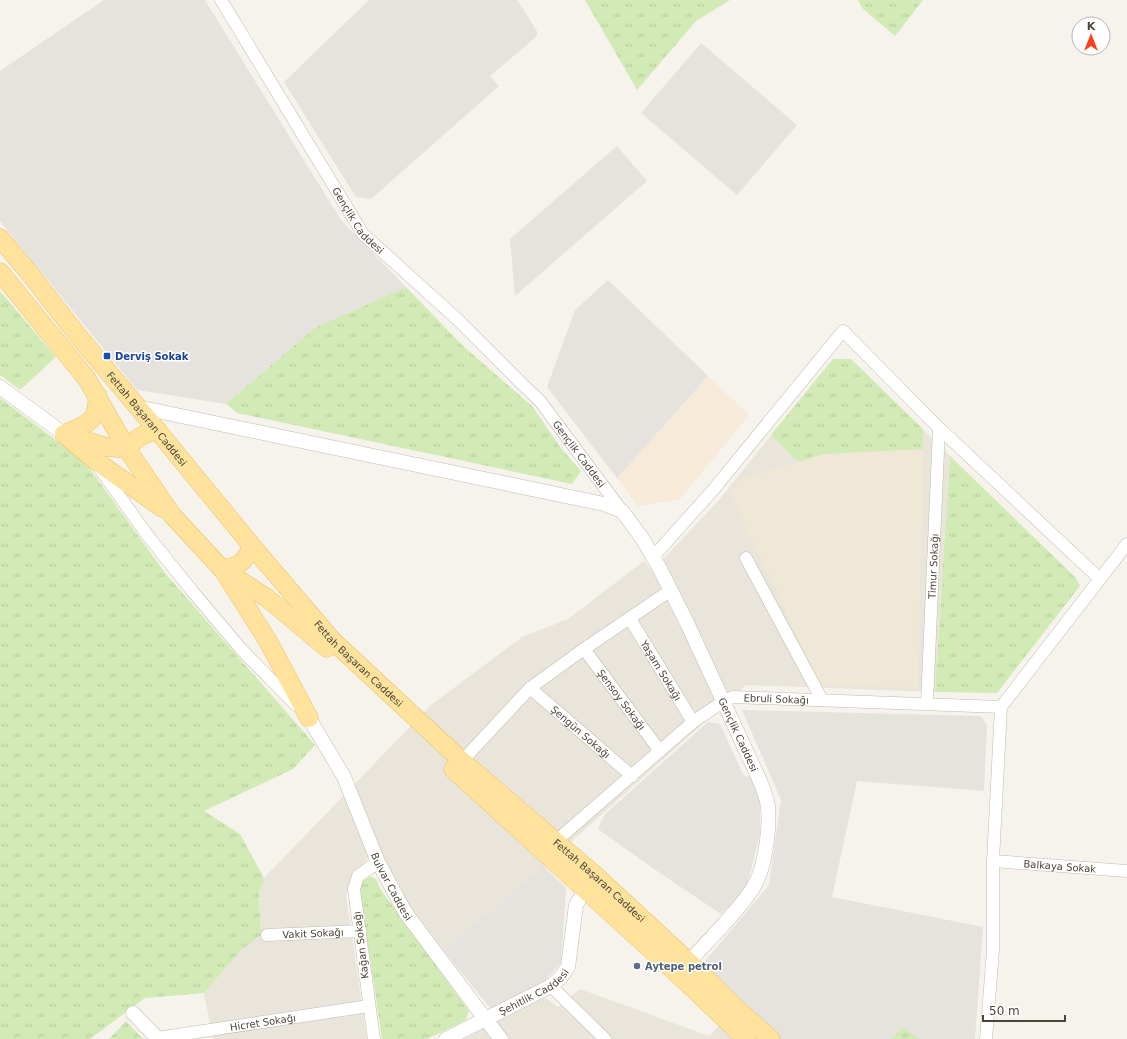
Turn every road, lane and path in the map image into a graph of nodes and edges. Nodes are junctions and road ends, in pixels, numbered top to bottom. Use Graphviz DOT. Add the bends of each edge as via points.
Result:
graph roads {
  1 [pos="221,0"];
  2 [pos="0,238"];
  3 [pos="0,272"];
  4 [pos="0,387"];
  5 [pos="98,396"];
  6 [pos="138,407"];
  7 [pos="939,428"];
  8 [pos="157,430"];
  9 [pos="64,434"];
  10 [pos="127,449"];
  11 [pos="92,458"];
  12 [pos="622,511"];
  13 [pos="172,515"];
  14 [pos="1127,544"];
  15 [pos="252,546"];
  16 [pos="653,557"];
  17 [pos="746,558"];
  18 [pos="222,569"];
  19 [pos="1100,579"];
  20 [pos="671,590"];
  21 [pos="299,601"];
  22 [pos="282,610"];
  23 [pos="630,619"];
  24 [pos="261,631"];
  25 [pos="584,649"];
  26 [pos="530,688"];
  27 [pos="822,700"];
  28 [pos="724,701"];
  29 [pos="927,704"];
  30 [pos="1001,707"];
  31 [pos="309,718"];
  32 [pos="693,722"];
  33 [pos="660,751"];
  34 [pos="462,761"];
  35 [pos="632,776"];
  36 [pos="556,841"];
  37 [pos="993,861"];
  38 [pos="378,862"];
  39 [pos="1127,870"];
  40 [pos="585,890"];
  41 [pos="360,931"];
  42 [pos="267,935"];
  43 [pos="689,962"];
  44 [pos="551,986"];
  45 [pos="369,1006"];
  46 [pos="133,1013"];
  47 [pos="486,1020"];
  48 [pos="158,1038"];
  49 [pos="374,1039"];
  50 [pos="446,1039"];
  51 [pos="501,1039"];
  52 [pos="605,1039"];
  53 [pos="746,1039"];
  54 [pos="771,1039"];
  55 [pos="986,1039"];
  1 -- 12 [label="street, Gençlik Caddesi" via="363,234 457,319 540,400"];
  2 -- 6 [label="main road, Fettah Başaran Caddesi" via="78,337"];
  3 -- 5 [label="main road, Fettah Başaran Caddesi"];
  4 -- 9 [label="street"];
  5 -- 9 [label="main road" via="94,416"];
  5 -- 10 [label="main road, Fettah Başaran Caddesi"];
  6 -- 8 [label="main road, Fettah Başaran Caddesi"];
  6 -- 12 [label="street" via="604,504"];
  7 -- 16 [label="street" via="843,331 713,490"];
  7 -- 19 [label="street"];
  7 -- 29 [label="street, Timur Sokağı"];
  8 -- 10 [label="main road" via="137,438"];
  8 -- 15 [label="main road, Fettah Başaran Caddesi"];
  9 -- 10 [label="main road" via="97,445"];
  9 -- 11 [label="main road"];
  10 -- 13 [label="main road, Fettah Başaran Caddesi"];
  11 -- 13 [label="main road"];
  11 -- 31 [label="street" via="148,536 241,649"];
  12 -- 16 [label="street, Gençlik Caddesi"];
  13 -- 18 [label="main road, Fettah Başaran Caddesi"];
  14 -- 19 [label="street"];
  15 -- 18 [label="main road" via="242,563 236,567"];
  15 -- 21 [label="main road, Fettah Başaran Caddesi"];
  16 -- 20 [label="street, Gençlik Caddesi"];
  17 -- 27 [label="street"];
  18 -- 22 [label="main road, Fettah Başaran Caddesi"];
  18 -- 24 [label="main road"];
  19 -- 30 [label="street"];
  20 -- 23 [label="street"];
  20 -- 28 [label="street, Gençlik Caddesi"];
  21 -- 22 [label="main road"];
  21 -- 34 [label="main road, Fettah Başaran Caddesi" via="332,640"];
  22 -- 24 [label="main road"];
  22 -- 40 [label="main road, Fettah Başaran Caddesi" via="319,641 423,742"];
  23 -- 25 [label="street"];
  23 -- 32 [label="street, Yaşam Sokağı"];
  24 -- 31 [label="main road"];
  25 -- 26 [label="street"];
  25 -- 33 [label="street, Şensoy Sokağı"];
  26 -- 34 [label="street"];
  26 -- 35 [label="street, Şengün Sokağı"];
  27 -- 28 [label="street, Ebruli Sokağı" via="733,696"];
  27 -- 29 [label="street, Ebruli Sokağı"];
  28 -- 32 [label="street, Ebruli Sokağı"];
  28 -- 43 [label="street, Gençlik Caddesi" via="765,793 768,806 766,844 754,887"];
  29 -- 30 [label="street, Ebruli Sokağı"];
  30 -- 37 [label="street"];
  31 -- 38 [label="street, Bulvar Caddesi" via="344,777"];
  32 -- 33 [label="street, Ebruli Sokağı"];
  33 -- 35 [label="street, Ebruli Sokağı"];
  34 -- 36 [label="main road, Fettah Başaran Caddesi"];
  35 -- 36 [label="street, Ebruli Sokağı"];
  36 -- 43 [label="main road, Fettah Başaran Caddesi"];
  37 -- 39 [label="street, Balkaya Sokak"];
  37 -- 55 [label="street" via="993,950"];
  38 -- 41 [label="street, Kağan Sokağı" via="358,876 354,889"];
  38 -- 47 [label="street, Bulvar Caddesi" via="405,912"];
  40 -- 44 [label="street, Şehitlik Caddesi" via="576,905 568,967"];
  40 -- 53 [label="main road, Fettah Başaran Caddesi"];
  41 -- 42 [label="street, Vakit Sokağı"];
  41 -- 45 [label="street, Kağan Sokağı"];
  43 -- 54 [label="main road, Fettah Başaran Caddesi"];
  44 -- 47 [label="street, Şehitlik Caddesi"];
  44 -- 52 [label="street"];
  45 -- 48 [label="street, Hicret Sokağı"];
  45 -- 49 [label="street, Kağan Sokağı"];
  46 -- 48 [label="street"];
  47 -- 50 [label="street, Şehitlik Caddesi"];
  47 -- 51 [label="street, Bulvar Caddesi"];
}
